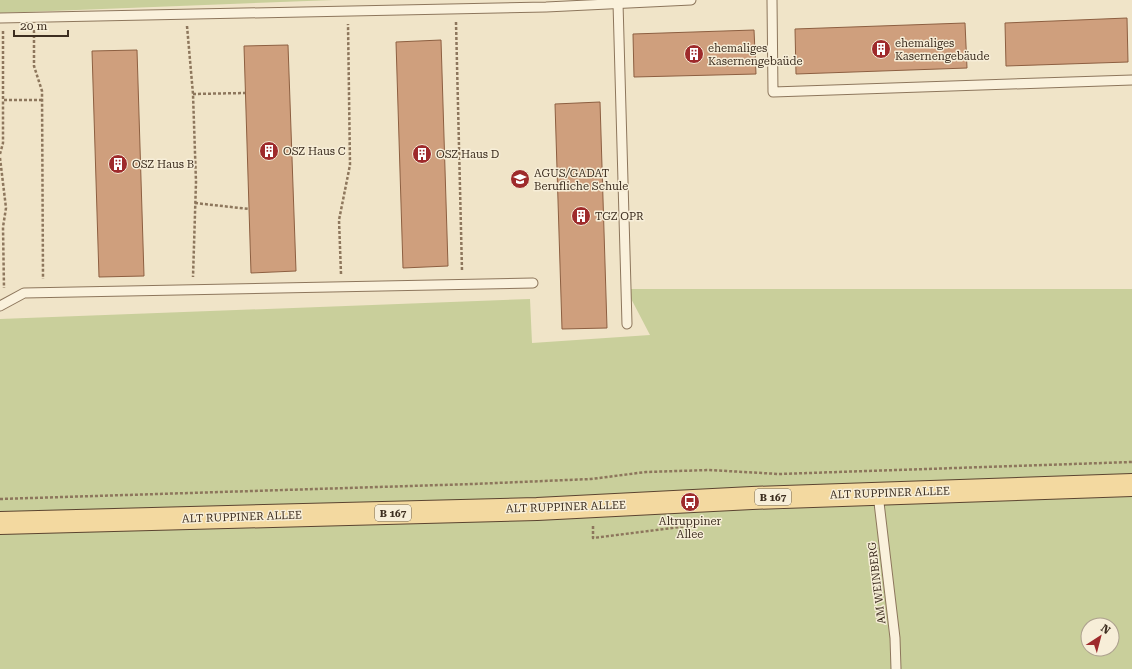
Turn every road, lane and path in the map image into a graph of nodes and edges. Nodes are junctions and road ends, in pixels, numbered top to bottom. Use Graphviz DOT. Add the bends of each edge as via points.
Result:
graph roads {
  1 [pos="691,0"];
  2 [pos="772,0"];
  3 [pos="618,3"];
  4 [pos="456,8"];
  5 [pos="348,10"];
  6 [pos="186,14"];
  7 [pos="35,17"];
  8 [pos="1,18"];
  9 [pos="1132,80"];
  10 [pos="245,93"];
  11 [pos="193,94"];
  12 [pos="3,100"];
  13 [pos="42,100"];
  14 [pos="0,154"];
  15 [pos="0,158"];
  16 [pos="195,203"];
  17 [pos="249,210"];
  18 [pos="193,282"];
  19 [pos="533,283"];
  20 [pos="462,284"];
  21 [pos="342,286"];
  22 [pos="43,287"];
  23 [pos="4,288"];
  24 [pos="12,288"];
  25 [pos="0,289"];
  26 [pos="0,306"];
  27 [pos="627,324"];
  28 [pos="1132,462"];
  29 [pos="1132,485"];
  30 [pos="878,494"];
  31 [pos="0,499"];
  32 [pos="0,523"];
  33 [pos="896,669"];
  1 -- 3 [label="lane"];
  2 -- 9 [label="lane" via="773,92"];
  3 -- 4 [label="lane"];
  3 -- 27 [label="lane"];
  4 -- 5 [label="lane"];
  4 -- 20 [label="path"];
  5 -- 6 [label="lane"];
  5 -- 21 [label="path" via="350,165 339,220"];
  6 -- 7 [label="lane"];
  6 -- 11 [label="path"];
  7 -- 8 [label="lane"];
  7 -- 13 [label="path" via="34,66 42,91"];
  8 -- 12 [label="path"];
  10 -- 11 [label="path"];
  11 -- 16 [label="path"];
  12 -- 13 [label="path"];
  12 -- 14 [label="path" via="3,143"];
  13 -- 22 [label="path"];
  15 -- 23 [label="path" via="6,208 3,226"];
  16 -- 17 [label="path"];
  16 -- 18 [label="path"];
  19 -- 20 [label="lane"];
  20 -- 21 [label="lane"];
  21 -- 26 [label="lane" via="24,293"];
  23 -- 24 [label="path"];
  23 -- 25 [label="path"];
  28 -- 31 [label="path" via="779,474 709,470 646,472 591,479 473,484"];
  29 -- 30 [label="main road, ALT RUPPINER ALLEE / B 167"];
  30 -- 32 [label="main road, ALT RUPPINER ALLEE / B 167" via="530,509"];
  30 -- 33 [label="lane, AM WEINBERG" via="895,638"];
}
